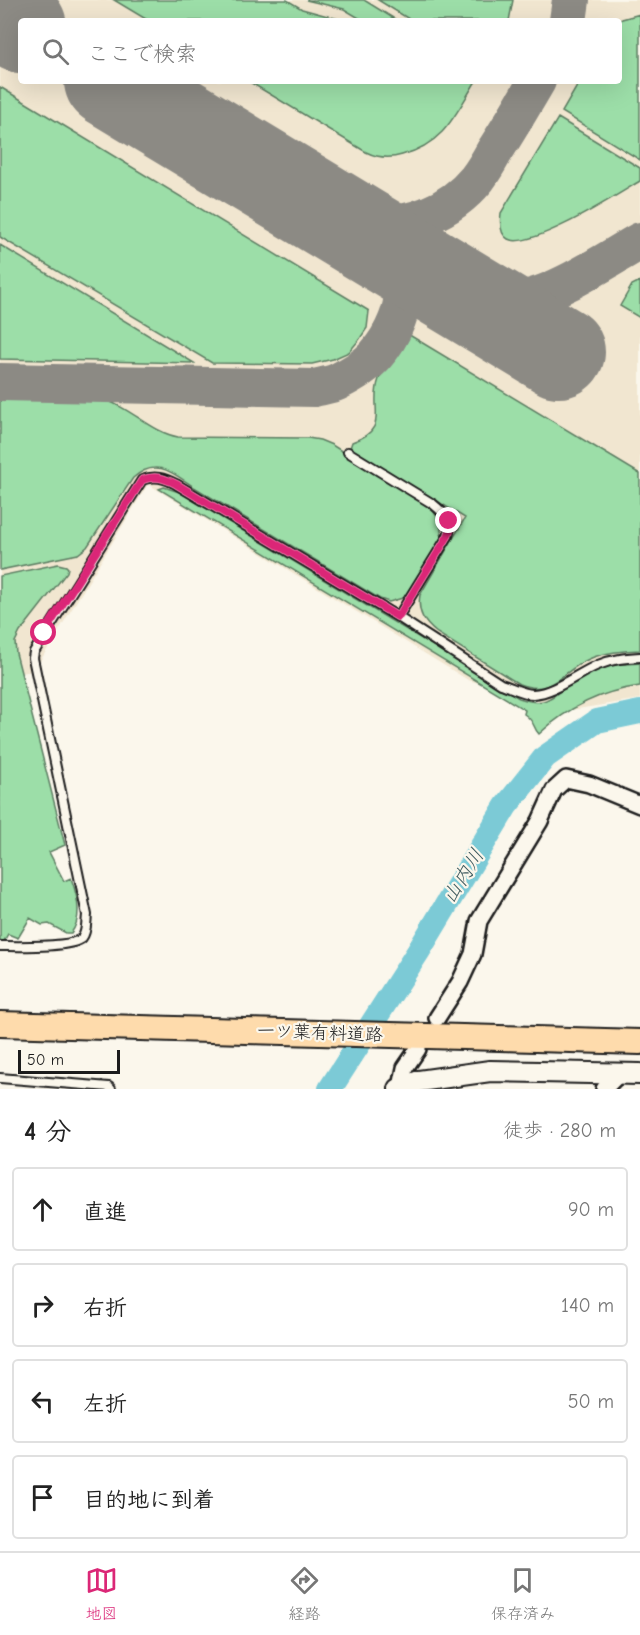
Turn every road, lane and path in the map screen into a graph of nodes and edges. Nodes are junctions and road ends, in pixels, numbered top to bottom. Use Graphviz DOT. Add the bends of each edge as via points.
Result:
graph roads {
  1 [pos="348,452"];
  2 [pos="398,617"];
  3 [pos="640,657"];
  4 [pos="640,805"];
  5 [pos="0,946"];
  6 [pos="436,1018"];
  7 [pos="0,1024"];
  8 [pos="640,1041"];
  9 [pos="412,1042"];
  10 [pos="619,1074"];
  11 [pos="640,1074"];
  12 [pos="0,1078"];
  13 [pos="400,1088"];
  14 [pos="111,1089"];
  15 [pos="604,1089"];
  1 -- 2 [label="lane" via="433,504 449,521 448,536"];
  2 -- 3 [label="lane" via="501,684 531,694 545,692 597,665"];
  2 -- 5 [label="lane" via="176,484 151,476 142,480 33,658 87,915 86,928 83,937 67,944"];
  4 -- 6 [label="street" via="590,784 566,779 554,790 540,821 479,921 473,954"];
  7 -- 9 [label="main road, 一ツ葉有料道路" via="320,1033"];
  8 -- 9 [label="main road, 一ツ葉有料道路"];
  9 -- 13 [label="street"];
  10 -- 11 [label="street"];
  10 -- 13 [label="street" via="490,1071 419,1081"];
  10 -- 15 [label="street"];
  12 -- 14 [label="lane"];
}
